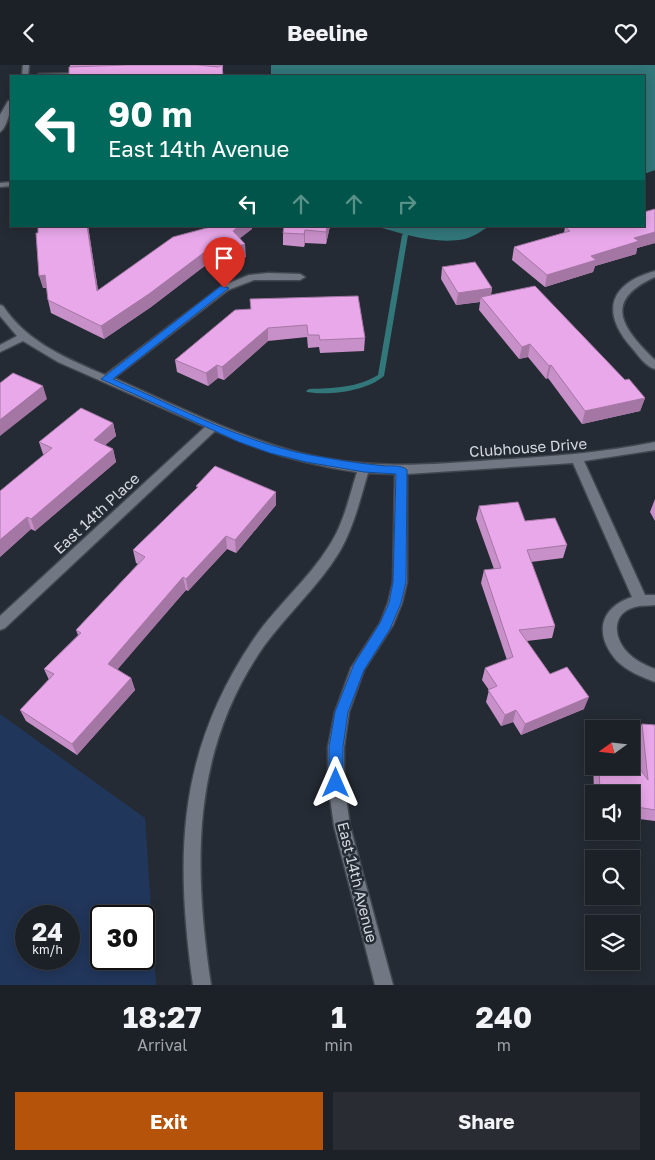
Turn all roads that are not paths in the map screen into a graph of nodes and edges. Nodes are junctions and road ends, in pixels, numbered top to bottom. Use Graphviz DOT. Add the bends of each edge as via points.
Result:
graph roads {
  1 [pos="90,74"];
  2 [pos="64,75"];
  3 [pos="10,104"];
  4 [pos="2,115"];
  5 [pos="0,130"];
  6 [pos="655,274"];
  7 [pos="300,277"];
  8 [pos="0,308"];
  9 [pos="24,336"];
  10 [pos="0,349"];
  11 [pos="655,366"];
  12 [pos="106,379"];
  13 [pos="213,426"];
  14 [pos="655,446"];
  15 [pos="577,459"];
  16 [pos="364,468"];
  17 [pos="402,470"];
  18 [pos="640,599"];
  19 [pos="655,600"];
  20 [pos="0,624"];
  21 [pos="655,676"];
  22 [pos="202,985"];
  23 [pos="384,985"];
  1 -- 2 [label="street"];
  3 -- 4 [label="street"];
  4 -- 5 [label="street"];
  6 -- 11 [label="street" via="624,291 617,316 634,346"];
  7 -- 12 [label="street" via="252,277 224,288"];
  8 -- 9 [label="street"];
  9 -- 10 [label="street"];
  9 -- 12 [label="street" via="62,360"];
  12 -- 13 [label="street"];
  13 -- 16 [label="street" via="273,450"];
  13 -- 20 [label="street, East 14th Place"];
  14 -- 15 [label="street, Clubhouse Drive"];
  15 -- 17 [label="street, Clubhouse Drive"];
  15 -- 18 [label="street"];
  16 -- 17 [label="street"];
  16 -- 22 [label="street" via="343,532 326,561 236,677 214,725 198,783 191,831 194,936"];
  17 -- 23 [label="street, East 14th Avenue" via="400,582 395,603 386,625 358,668 342,712 336,747 336,783 342,826"];
  18 -- 19 [label="street"];
  18 -- 21 [label="street" via="615,612 609,624 610,640 633,667"];
}
